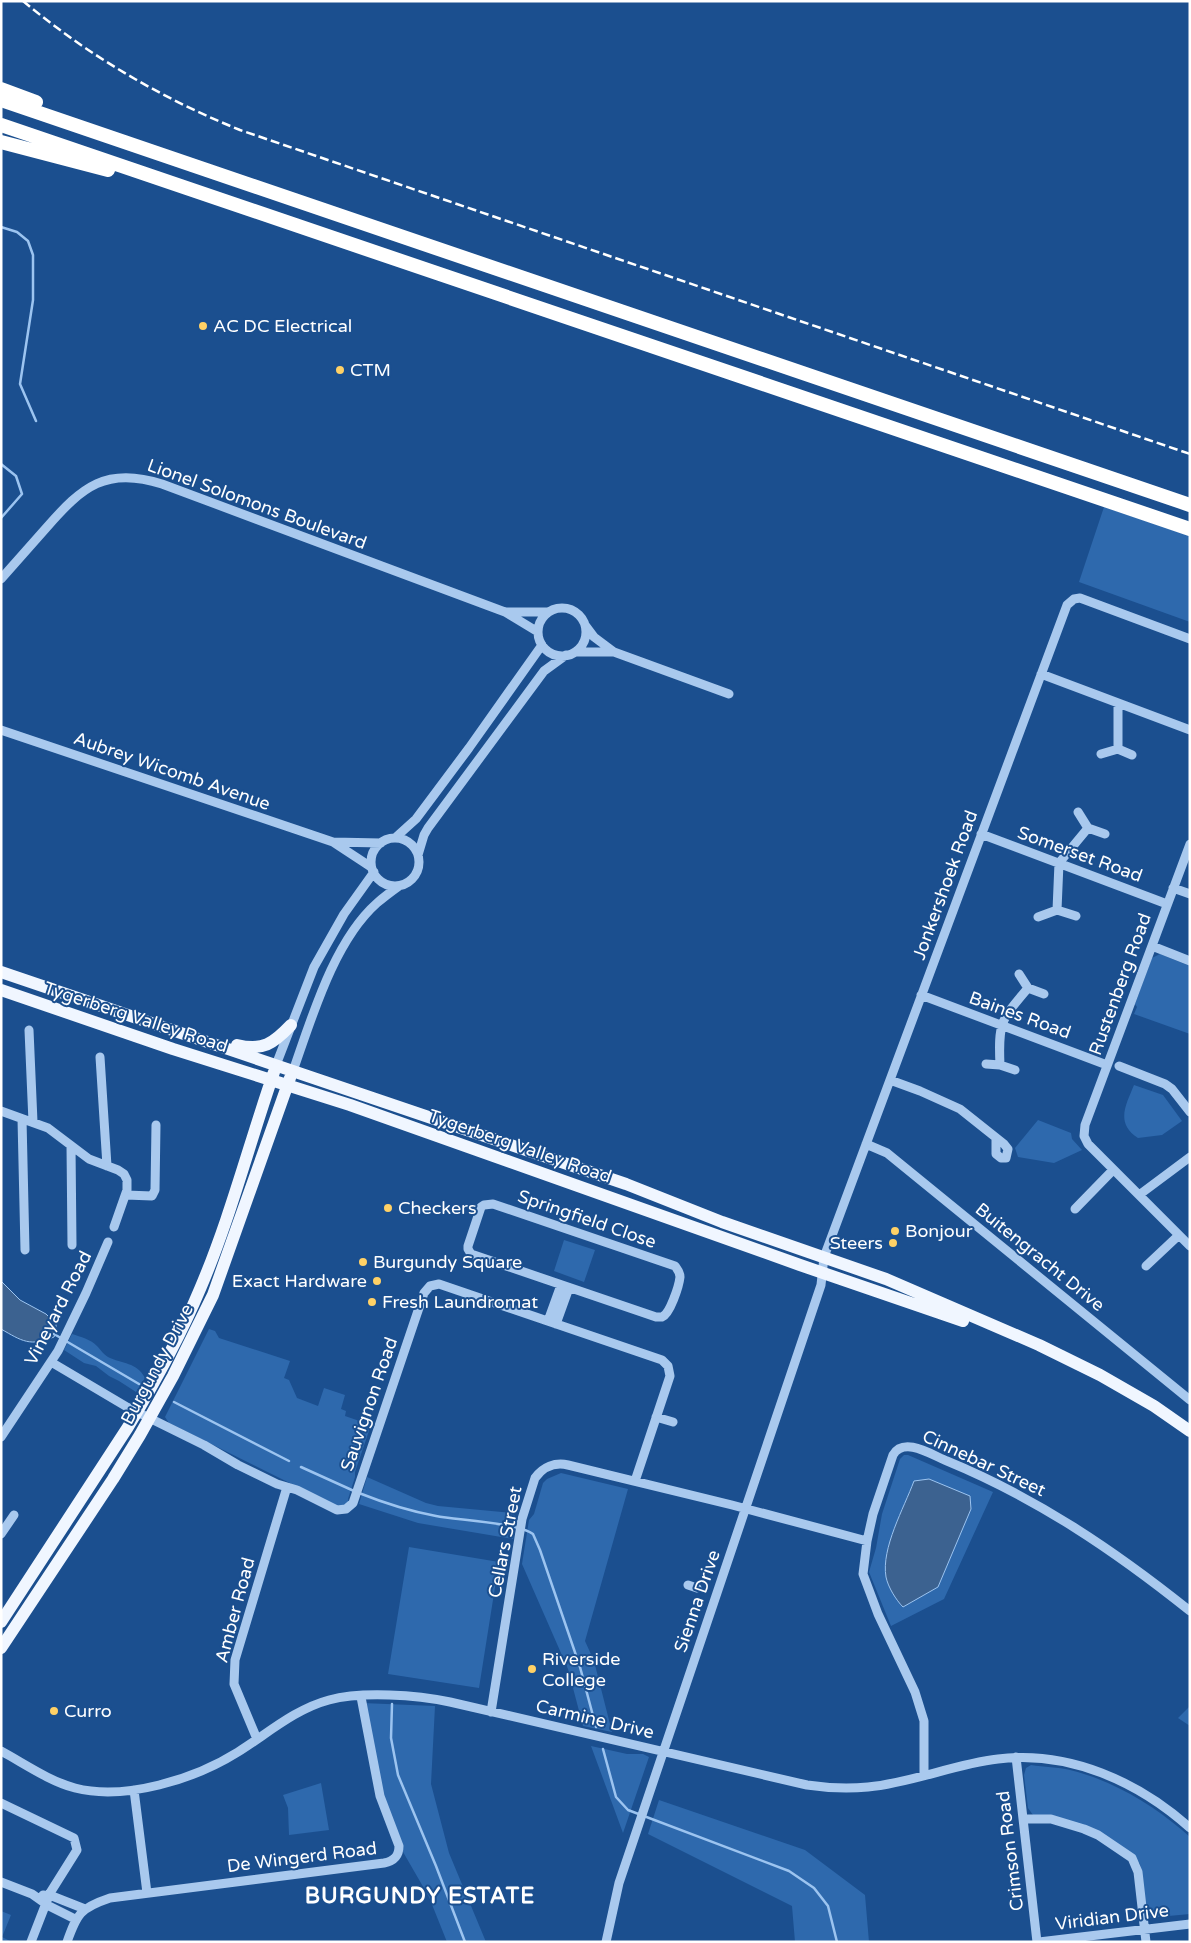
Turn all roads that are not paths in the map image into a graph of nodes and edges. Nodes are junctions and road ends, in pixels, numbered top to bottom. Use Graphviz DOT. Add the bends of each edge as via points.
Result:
graph roads {
  1 [pos="1,89"];
  2 [pos="1,100"];
  3 [pos="1,125"];
  4 [pos="1,142"];
  5 [pos="204,194"];
  6 [pos="312,205"];
  7 [pos="1190,505"];
  8 [pos="1190,529"];
  9 [pos="1,579"];
  10 [pos="505,612"];
  11 [pos="547,612"];
  12 [pos="585,625"];
  13 [pos="538,632"];
  14 [pos="1190,639"];
  15 [pos="542,645"];
  16 [pos="575,652"];
  17 [pos="614,652"];
  18 [pos="566,656"];
  19 [pos="1041,674"];
  20 [pos="729,694"];
  21 [pos="1118,703"];
  22 [pos="1,730"];
  23 [pos="1190,730"];
  24 [pos="1118,749"];
  25 [pos="1101,754"];
  26 [pos="1132,755"];
  27 [pos="1078,812"];
  28 [pos="1088,828"];
  29 [pos="981,834"];
  30 [pos="1105,834"];
  31 [pos="395,838"];
  32 [pos="333,842"];
  33 [pos="380,843"];
  34 [pos="1190,844"];
  35 [pos="418,855"];
  36 [pos="1059,864"];
  37 [pos="373,870"];
  38 [pos="399,886"];
  39 [pos="1173,888"];
  40 [pos="1190,894"];
  41 [pos="1167,904"];
  42 [pos="1057,910"];
  43 [pos="1038,916"];
  44 [pos="1076,916"];
  45 [pos="1152,946"];
  46 [pos="1190,961"];
  47 [pos="1,972"];
  48 [pos="1019,974"];
  49 [pos="1028,988"];
  50 [pos="1,990"];
  51 [pos="1044,994"];
  52 [pos="921,995"];
  53 [pos="290,1025"];
  54 [pos="1002,1025"];
  55 [pos="29,1030"];
  56 [pos="178,1033"];
  57 [pos="100,1057"];
  58 [pos="986,1064"];
  59 [pos="276,1065"];
  60 [pos="1000,1065"];
  61 [pos="1107,1065"];
  62 [pos="1119,1066"];
  63 [pos="1015,1070"];
  64 [pos="293,1071"];
  65 [pos="272,1079"];
  66 [pos="890,1080"];
  67 [pos="288,1084"];
  68 [pos="1,1112"];
  69 [pos="1190,1112"];
  70 [pos="22,1119"];
  71 [pos="33,1122"];
  72 [pos="156,1124"];
  73 [pos="996,1138"];
  74 [pos="866,1144"];
  75 [pos="71,1146"];
  76 [pos="1190,1157"];
  77 [pos="107,1166"];
  78 [pos="1113,1170"];
  79 [pos="126,1195"];
  80 [pos="1139,1195"];
  81 [pos="1075,1209"];
  82 [pos="114,1227"];
  83 [pos="1179,1235"];
  84 [pos="108,1242"];
  85 [pos="72,1245"];
  86 [pos="1190,1246"];
  87 [pos="25,1250"];
  88 [pos="824,1257"];
  89 [pos="1146,1266"];
  90 [pos="823,1272"];
  91 [pos="565,1287"];
  92 [pos="552,1322"];
  93 [pos="1026,1339"];
  94 [pos="51,1362"];
  95 [pos="1190,1400"];
  96 [pos="138,1412"];
  97 [pos="656,1417"];
  98 [pos="150,1418"];
  99 [pos="673,1422"];
  100 [pos="1190,1431"];
  101 [pos="1,1437"];
  102 [pos="634,1481"];
  103 [pos="287,1487"];
  104 [pos="745,1509"];
  105 [pos="14,1514"];
  106 [pos="1,1534"];
  107 [pos="867,1541"];
  108 [pos="35,1571"];
  109 [pos="47,1578"];
  110 [pos="1190,1611"];
  111 [pos="1,1622"];
  112 [pos="1,1648"];
  113 [pos="360,1697"];
  114 [pos="491,1712"];
  115 [pos="257,1739"];
  116 [pos="1,1751"];
  117 [pos="662,1751"];
  118 [pos="1016,1757"];
  119 [pos="924,1775"];
  120 [pos="134,1790"];
  121 [pos="1,1803"];
  122 [pos="1023,1819"];
  123 [pos="1190,1828"];
  124 [pos="1,1882"];
  125 [pos="147,1893"];
  126 [pos="47,1899"];
  127 [pos="85,1909"];
  128 [pos="76,1919"];
  129 [pos="1190,1924"];
  130 [pos="1144,1929"];
  131 [pos="31,1942"];
  132 [pos="67,1942"];
  133 [pos="606,1942"];
  134 [pos="1038,1942"];
  135 [pos="1146,1942"];
  1 -- 6 [label="highway"];
  2 -- 6 [label="highway"];
  3 -- 5 [label="highway"];
  4 -- 5 [label="highway"];
  5 -- 8 [label="highway"];
  6 -- 7 [label="highway"];
  9 -- 10 [label="street, Lionel Solomons Boulevard" via="77,495 103,481 122,477 162,484"];
  10 -- 11 [label="street, Lionel Solomons Boulevard"];
  10 -- 13 [label="street, Lionel Solomons Boulevard"];
  11 -- 12 [label="street" via="560,608 573,610"];
  11 -- 13 [label="street"];
  12 -- 16 [label="street" via="585,639"];
  12 -- 17 [label="street" via="600,643"];
  13 -- 15 [label="street"];
  14 -- 19 [label="street, Jonkershoek Road" via="1080,598 1074,599 1067,605"];
  15 -- 18 [label="street" via="553,654"];
  15 -- 31 [label="street" via="416,819"];
  16 -- 17 [label="street"];
  16 -- 18 [label="street"];
  17 -- 20 [label="street"];
  18 -- 35 [label="street" via="544,671 428,828"];
  19 -- 21 [label="street"];
  19 -- 29 [label="street, Jonkershoek Road"];
  21 -- 23 [label="street"];
  21 -- 24 [label="street"];
  22 -- 32 [label="street, Aubrey Wicomb Avenue"];
  24 -- 25 [label="street"];
  24 -- 26 [label="street"];
  27 -- 28 [label="street"];
  28 -- 30 [label="street"];
  28 -- 36 [label="street"];
  29 -- 36 [label="street, Somerset Road"];
  29 -- 52 [label="street, Jonkershoek Road"];
  31 -- 33 [label="street"];
  31 -- 35 [label="street" via="409,842"];
  32 -- 33 [label="street, Aubrey Wicomb Avenue"];
  32 -- 37 [label="street, Aubrey Wicomb Avenue"];
  33 -- 37 [label="street" via="372,856"];
  34 -- 39 [label="street, Rustenberg Road"];
  35 -- 38 [label="street" via="418,871 407,883"];
  36 -- 41 [label="street, Somerset Road"];
  36 -- 42 [label="street"];
  37 -- 38 [label="street" via="383,883"];
  37 -- 53 [label="street" via="328,939"];
  38 -- 64 [label="street" via="365,915 337,960"];
  39 -- 40 [label="street"];
  39 -- 41 [label="street, Rustenberg Road"];
  41 -- 45 [label="street, Rustenberg Road"];
  42 -- 43 [label="street"];
  42 -- 44 [label="street"];
  45 -- 46 [label="street"];
  45 -- 61 [label="street, Rustenberg Road"];
  47 -- 56 [label="main road, Tygerberg Valley Road"];
  48 -- 49 [label="street"];
  49 -- 51 [label="street"];
  49 -- 54 [label="street" via="1007,1013"];
  50 -- 65 [label="main road, Tygerberg Valley Road" via="172,1049"];
  52 -- 54 [label="street, Baines Road"];
  52 -- 66 [label="street, Jonkershoek Road"];
  53 -- 56 [label="main road" via="272,1043 257,1048 238,1046 204,1034"];
  53 -- 59 [label="street"];
  54 -- 60 [label="street"];
  54 -- 61 [label="street, Baines Road"];
  55 -- 71 [label="street"];
  56 -- 59 [label="main road, Tygerberg Valley Road"];
  57 -- 77 [label="street"];
  58 -- 60 [label="street"];
  59 -- 64 [label="main road, Tygerberg Valley Road"];
  59 -- 65 [label="main road, Burgundy Drive"];
  60 -- 63 [label="street"];
  61 -- 78 [label="street, Rustenberg Road" via="1084,1136"];
  62 -- 69 [label="street" via="1165,1084"];
  64 -- 67 [label="main road, Burgundy Drive"];
  64 -- 88 [label="main road, Tygerberg Valley Road" via="626,1184"];
  65 -- 67 [label="main road, Tygerberg Valley Road"];
  65 -- 96 [label="main road, Burgundy Drive" via="201,1288"];
  66 -- 73 [label="street" via="960,1109"];
  66 -- 74 [label="street, Jonkershoek Road"];
  67 -- 90 [label="main road, Tygerberg Valley Road"];
  67 -- 98 [label="main road, Burgundy Drive" via="213,1294"];
  68 -- 70 [label="street"];
  70 -- 71 [label="street"];
  70 -- 87 [label="street"];
  71 -- 75 [label="street" via="48,1128"];
  72 -- 79 [label="street" via="155,1190 148,1197"];
  74 -- 88 [label="street, Jonkershoek Road"];
  74 -- 95 [label="street, Buitengracht Drive" via="886,1152"];
  75 -- 77 [label="street" via="89,1159"];
  75 -- 85 [label="street"];
  76 -- 80 [label="street"];
  77 -- 79 [label="street" via="126,1177"];
  78 -- 80 [label="street"];
  78 -- 81 [label="street"];
  79 -- 82 [label="street"];
  80 -- 83 [label="street"];
  83 -- 86 [label="street"];
  83 -- 89 [label="street"];
  84 -- 94 [label="street, Vineyard Road"];
  88 -- 90 [label="street, Sienna Drive"];
  88 -- 93 [label="main road, Tygerberg Valley Road" via="886,1279"];
  90 -- 93 [label="main road, Tygerberg Valley Road" via="969,1323"];
  90 -- 104 [label="street, Sienna Drive"];
  91 -- 91 [label="street, Springfield Close" via="660,1318 668,1312 680,1276 675,1266 493,1204 484,1204 468,1246 471,1254"];
  91 -- 92 [label="street"];
  92 -- 97 [label="street, Sauvignon Road" via="664,1362 670,1376"];
  92 -- 103 [label="street, Sauvignon Road" via="442,1285 428,1288 353,1503 346,1509 337,1510"];
  93 -- 100 [label="main road, Tygerberg Valley Road" via="1154,1406"];
  94 -- 96 [label="street, Sauvignon Road"];
  94 -- 101 [label="street, Vineyard Road"];
  96 -- 98 [label="street, Sauvignon Road"];
  96 -- 108 [label="main road, Burgundy Drive"];
  97 -- 99 [label="street"];
  97 -- 102 [label="street, Sauvignon Road"];
  98 -- 103 [label="street, Sauvignon Road"];
  98 -- 109 [label="main road, Burgundy Drive"];
  102 -- 104 [label="street, Cellars Street"];
  102 -- 114 [label="street, Cellars Street" via="568,1464 555,1464 539,1472 535,1478 522,1519"];
  103 -- 115 [label="street, Amber Road" via="235,1660 234,1684"];
  104 -- 107 [label="street, Cellars Street"];
  104 -- 117 [label="street, Sienna Drive"];
  105 -- 106 [label="street"];
  107 -- 110 [label="street, Cinnebar Street" via="872,1514 892,1455 909,1446 969,1471 1054,1514 1122,1558"];
  107 -- 119 [label="street, Cinnebar Street" via="863,1567 865,1580 915,1692 924,1721"];
  108 -- 109 [label="street"];
  108 -- 111 [label="main road, Burgundy Drive"];
  109 -- 112 [label="main road, Burgundy Drive"];
  113 -- 114 [label="street, Carmine Drive" via="428,1698"];
  113 -- 115 [label="street, Carmine Drive" via="329,1700 314,1706"];
  113 -- 125 [label="street, De Wingerd Road" via="380,1796 399,1846 394,1859 384,1863"];
  114 -- 117 [label="street, Carmine Drive"];
  115 -- 120 [label="street, Carmine Drive" via="214,1765 174,1781"];
  116 -- 120 [label="street, Carmine Drive" via="75,1788 114,1793"];
  117 -- 119 [label="street, Carmine Drive" via="824,1787 868,1787"];
  117 -- 133 [label="street, Sienna Drive" via="619,1883"];
  118 -- 119 [label="street, Carmine Drive"];
  118 -- 122 [label="street, Crimson Road"];
  118 -- 123 [label="street, Carmine Drive" via="1074,1764 1099,1771 1130,1786"];
  120 -- 125 [label="street"];
  121 -- 126 [label="street" via="76,1840 77,1850"];
  122 -- 130 [label="street" via="1051,1819 1071,1824 1098,1835 1132,1858 1138,1872"];
  122 -- 134 [label="street, Crimson Road"];
  124 -- 126 [label="street"];
  125 -- 127 [label="street, De Wingerd Road" via="110,1898"];
  126 -- 127 [label="street"];
  126 -- 128 [label="street"];
  126 -- 131 [label="street"];
  127 -- 128 [label="street, De Wingerd Road"];
  128 -- 132 [label="street, De Wingerd Road"];
  129 -- 130 [label="street, Viridian Drive"];
  130 -- 134 [label="street, Viridian Drive"];
  130 -- 135 [label="street"];
}
